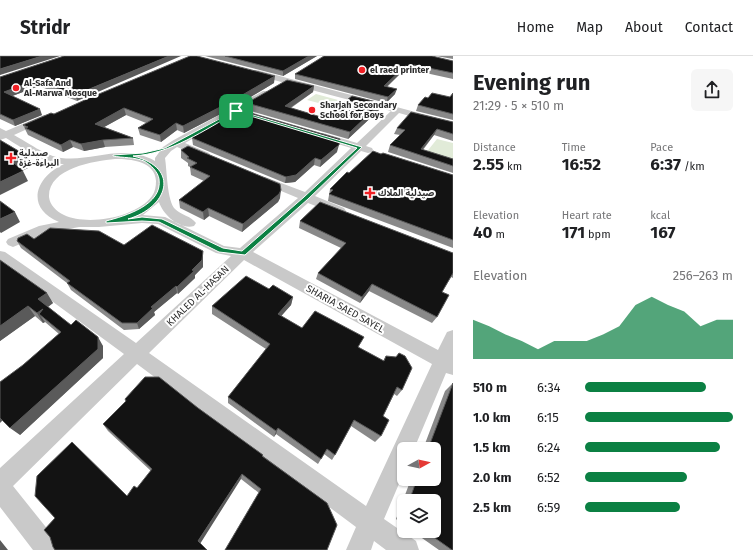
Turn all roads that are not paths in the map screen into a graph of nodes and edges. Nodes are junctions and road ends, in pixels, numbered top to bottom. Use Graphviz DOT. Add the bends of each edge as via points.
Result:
graph roads {
  1 [pos="243,70"];
  2 [pos="290,79"];
  3 [pos="397,110"];
  4 [pos="236,111"];
  5 [pos="56,114"];
  6 [pos="251,115"];
  7 [pos="453,125"];
  8 [pos="309,132"];
  9 [pos="2,134"];
  10 [pos="171,146"];
  11 [pos="360,147"];
  12 [pos="37,152"];
  13 [pos="381,154"];
  14 [pos="115,156"];
  15 [pos="89,159"];
  16 [pos="219,162"];
  17 [pos="248,174"];
  18 [pos="162,182"];
  19 [pos="47,184"];
  20 [pos="43,197"];
  21 [pos="306,198"];
  22 [pos="350,215"];
  23 [pos="108,222"];
  24 [pos="82,223"];
  25 [pos="13,242"];
  26 [pos="0,249"];
  27 [pos="239,253"];
  28 [pos="0,256"];
  29 [pos="453,337"];
  30 [pos="137,354"];
  31 [pos="448,365"];
  32 [pos="0,483"];
  33 [pos="0,488"];
  34 [pos="370,523"];
  35 [pos="48,550"];
  36 [pos="358,550"];
  37 [pos="407,550"];
  1 -- 2 [label="street"];
  2 -- 3 [label="street"];
  2 -- 4 [label="street"];
  3 -- 7 [label="street"];
  3 -- 11 [label="street, KHALED AL-HASAN"];
  4 -- 6 [label="street"];
  4 -- 10 [label="street"];
  5 -- 9 [label="street"];
  8 -- 11 [label="street"];
  9 -- 12 [label="street"];
  10 -- 14 [label="street" via="143,154"];
  10 -- 16 [label="street"];
  10 -- 18 [label="street" via="160,158"];
  11 -- 13 [label="street"];
  11 -- 21 [label="street, KHALED AL-HASAN"];
  12 -- 15 [label="street" via="59,161"];
  12 -- 19 [label="street" via="37,156 49,166"];
  14 -- 15 [label="street"];
  14 -- 18 [label="street" via="145,160 155,167"];
  15 -- 19 [label="street" via="64,168"];
  17 -- 21 [label="street"];
  18 -- 23 [label="street" via="159,194 146,208 129,217"];
  18 -- 27 [label="street, SHARIA SAED SAYEL" via="164,204 168,211 228,243"];
  19 -- 20 [label="street"];
  20 -- 24 [label="street" via="45,206 53,214"];
  20 -- 25 [label="street" via="34,225"];
  21 -- 22 [label="street"];
  21 -- 27 [label="street, KHALED AL-HASAN"];
  23 -- 24 [label="street"];
  23 -- 27 [label="street, SHARIA SAED SAYEL" via="160,220 222,250"];
  24 -- 25 [label="street" via="58,225"];
  25 -- 26 [label="street"];
  27 -- 30 [label="street, KHALED AL-HASAN"];
  27 -- 31 [label="street, SHARIA SAED SAYEL"];
  28 -- 30 [label="street"];
  29 -- 31 [label="street"];
  30 -- 32 [label="street, KHALED AL-HASAN"];
  30 -- 34 [label="street"];
  31 -- 34 [label="street"];
  33 -- 35 [label="street"];
  34 -- 36 [label="street"];
  34 -- 37 [label="street"];
}
